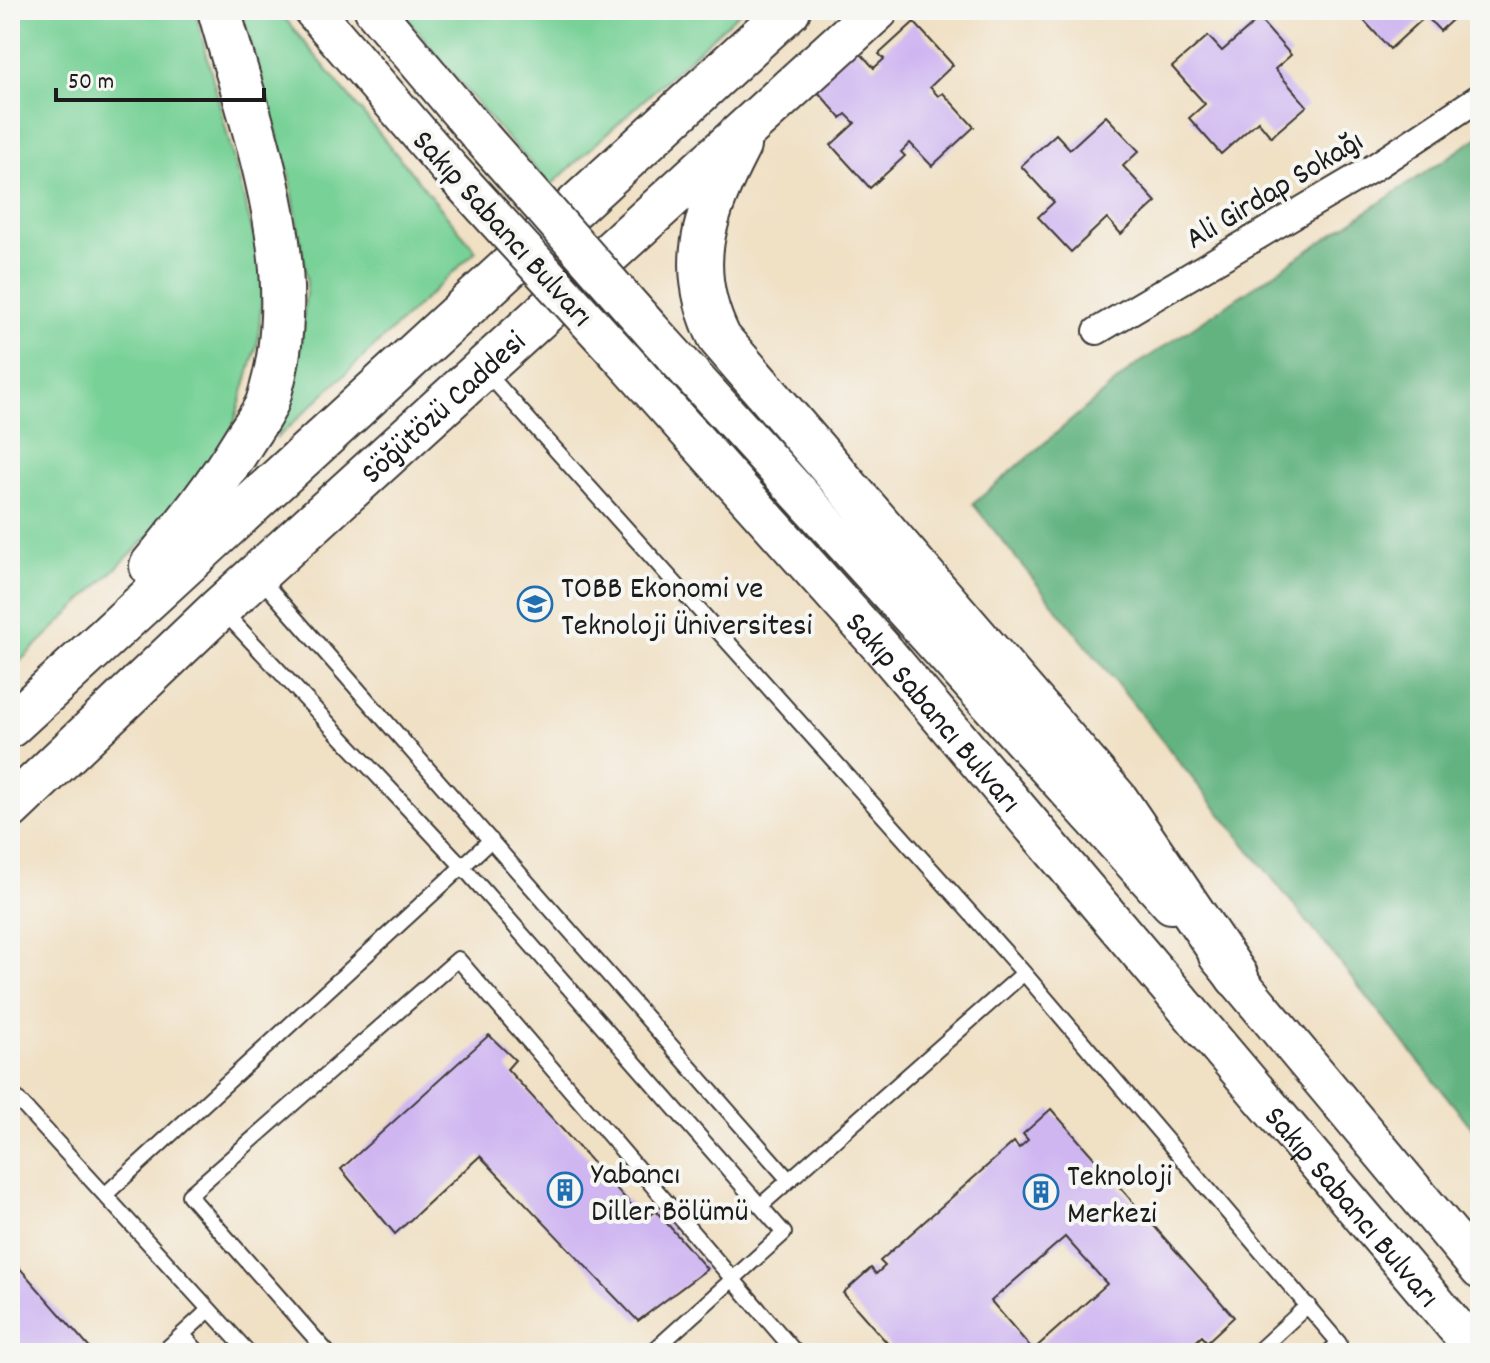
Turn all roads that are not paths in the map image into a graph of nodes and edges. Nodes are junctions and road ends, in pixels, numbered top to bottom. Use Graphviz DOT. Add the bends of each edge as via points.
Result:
graph roads {
  1 [pos="219,10"];
  2 [pos="313,10"];
  3 [pos="374,10"];
  4 [pos="789,10"];
  5 [pos="877,10"];
  6 [pos="1480,97"];
  7 [pos="751,121"];
  8 [pos="1097,331"];
  9 [pos="482,368"];
  10 [pos="257,575"];
  11 [pos="220,608"];
  12 [pos="47,691"];
  13 [pos="10,726"];
  14 [pos="10,808"];
  15 [pos="491,840"];
  16 [pos="462,866"];
  17 [pos="1024,973"];
  18 [pos="1237,977"];
  19 [pos="10,1091"];
  20 [pos="789,1180"];
  21 [pos="106,1194"];
  22 [pos="760,1206"];
  23 [pos="1480,1270"];
  24 [pos="732,1279"];
  25 [pos="1308,1305"];
  26 [pos="209,1310"];
  27 [pos="183,1335"];
  28 [pos="162,1353"];
  29 [pos="199,1353"];
  30 [pos="249,1353"];
  31 [pos="328,1353"];
  32 [pos="651,1353"];
  33 [pos="796,1353"];
  34 [pos="1256,1353"];
  35 [pos="1328,1353"];
  36 [pos="1478,1353"];
  1 -- 12 [label="main road" via="271,201 280,262 281,331 266,404 211,495"];
  2 -- 36 [label="main road, Sakıp Sabancı Bulvarı, bridge" via="882,648"];
  3 -- 18 [label="main road, Sakıp Sabancı Bulvarı, bridge" via="576,246"];
  4 -- 12 [label="main road, Söğütözü Caddesi"];
  5 -- 7 [label="main road, Söğütözü Caddesi"];
  6 -- 8 [label="street, Ali Girdap Sokağı" via="1373,168"];
  7 -- 9 [label="main road, Söğütözü Caddesi"];
  7 -- 18 [label="main road" via="715,193 700,251 700,284 720,339 1117,800"];
  9 -- 10 [label="main road, Söğütözü Caddesi"];
  9 -- 17 [label="lane"];
  10 -- 11 [label="main road, Söğütözü Caddesi"];
  10 -- 15 [label="lane"];
  11 -- 14 [label="main road, Söğütözü Caddesi"];
  11 -- 16 [label="lane"];
  12 -- 13 [label="main road, Söğütözü Caddesi"];
  15 -- 16 [label="lane"];
  15 -- 20 [label="lane"];
  16 -- 21 [label="lane"];
  16 -- 22 [label="lane"];
  17 -- 20 [label="lane"];
  17 -- 25 [label="lane"];
  18 -- 23 [label="main road, Sakıp Sabancı Bulvarı"];
  19 -- 21 [label="lane"];
  20 -- 22 [label="lane"];
  21 -- 26 [label="lane"];
  22 -- 24 [label="lane" via="784,1233"];
  24 -- 31 [label="lane" via="458,959 189,1195"];
  24 -- 32 [label="lane"];
  24 -- 33 [label="lane"];
  25 -- 34 [label="lane"];
  25 -- 35 [label="lane" via="1339,1343"];
  26 -- 27 [label="lane"];
  26 -- 30 [label="lane"];
  27 -- 28 [label="lane"];
  27 -- 29 [label="lane"];
}
